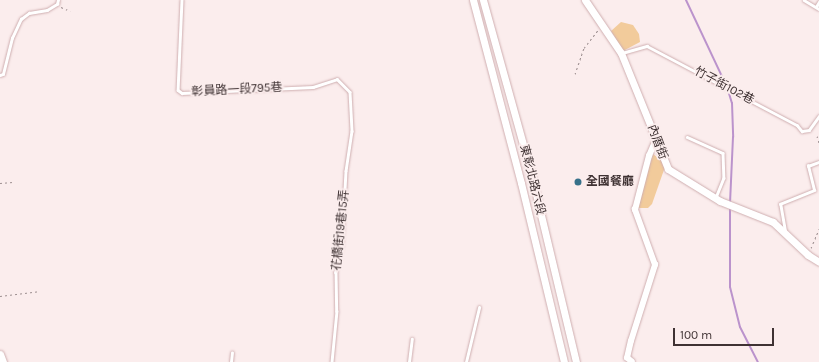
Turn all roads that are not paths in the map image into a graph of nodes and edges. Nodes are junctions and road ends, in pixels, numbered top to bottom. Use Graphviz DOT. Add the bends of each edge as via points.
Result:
graph roads {
  1 [pos="58,0"];
  2 [pos="182,0"];
  3 [pos="473,0"];
  4 [pos="483,0"];
  5 [pos="585,0"];
  6 [pos="804,0"];
  7 [pos="819,2"];
  8 [pos="818,8"];
  9 [pos="621,53"];
  10 [pos="0,75"];
  11 [pos="337,79"];
  12 [pos="819,116"];
  13 [pos="687,137"];
  14 [pos="656,142"];
  15 [pos="819,162"];
  16 [pos="716,198"];
  17 [pos="785,231"];
  18 [pos="819,262"];
  19 [pos="479,308"];
  20 [pos="412,339"];
  21 [pos="232,353"];
  22 [pos="0,354"];
  23 [pos="3,362"];
  24 [pos="231,362"];
  25 [pos="332,362"];
  26 [pos="409,362"];
  27 [pos="466,362"];
  28 [pos="564,362"];
  29 [pos="576,362"];
  30 [pos="632,362"];
  1 -- 10 [label="lane" via="57,4 46,10 29,13 21,19 12,38 3,74"];
  2 -- 11 [label="lane, 彰員路一段795巷" via="178,90 182,93 313,87"];
  3 -- 28 [label="street, 東彰北路六段"];
  4 -- 29 [label="street, 東彰北路六段" via="531,173"];
  5 -- 9 [label="street, 內厝街"];
  6 -- 8 [label="lane"];
  7 -- 8 [label="lane"];
  9 -- 12 [label="lane, 竹子街102巷" via="647,46 797,125 802,131 809,130"];
  9 -- 14 [label="street, 內厝街" via="652,126"];
  11 -- 25 [label="lane, 花橋街19巷15弄" via="350,92 352,131 346,171 342,245 336,272 337,311"];
  13 -- 16 [label="lane" via="723,153 724,178"];
  14 -- 16 [label="street, 內厝街" via="668,169"];
  14 -- 30 [label="street" via="649,156 635,210 655,265 631,341 627,358"];
  15 -- 17 [label="lane" via="808,166 814,190 780,204"];
  16 -- 17 [label="street, 內厝街" via="773,222"];
  17 -- 18 [label="street, 內厝街" via="808,255"];
  19 -- 27 [label="lane"];
  20 -- 26 [label="lane"];
  21 -- 24 [label="lane"];
  22 -- 23 [label="street"];
}
